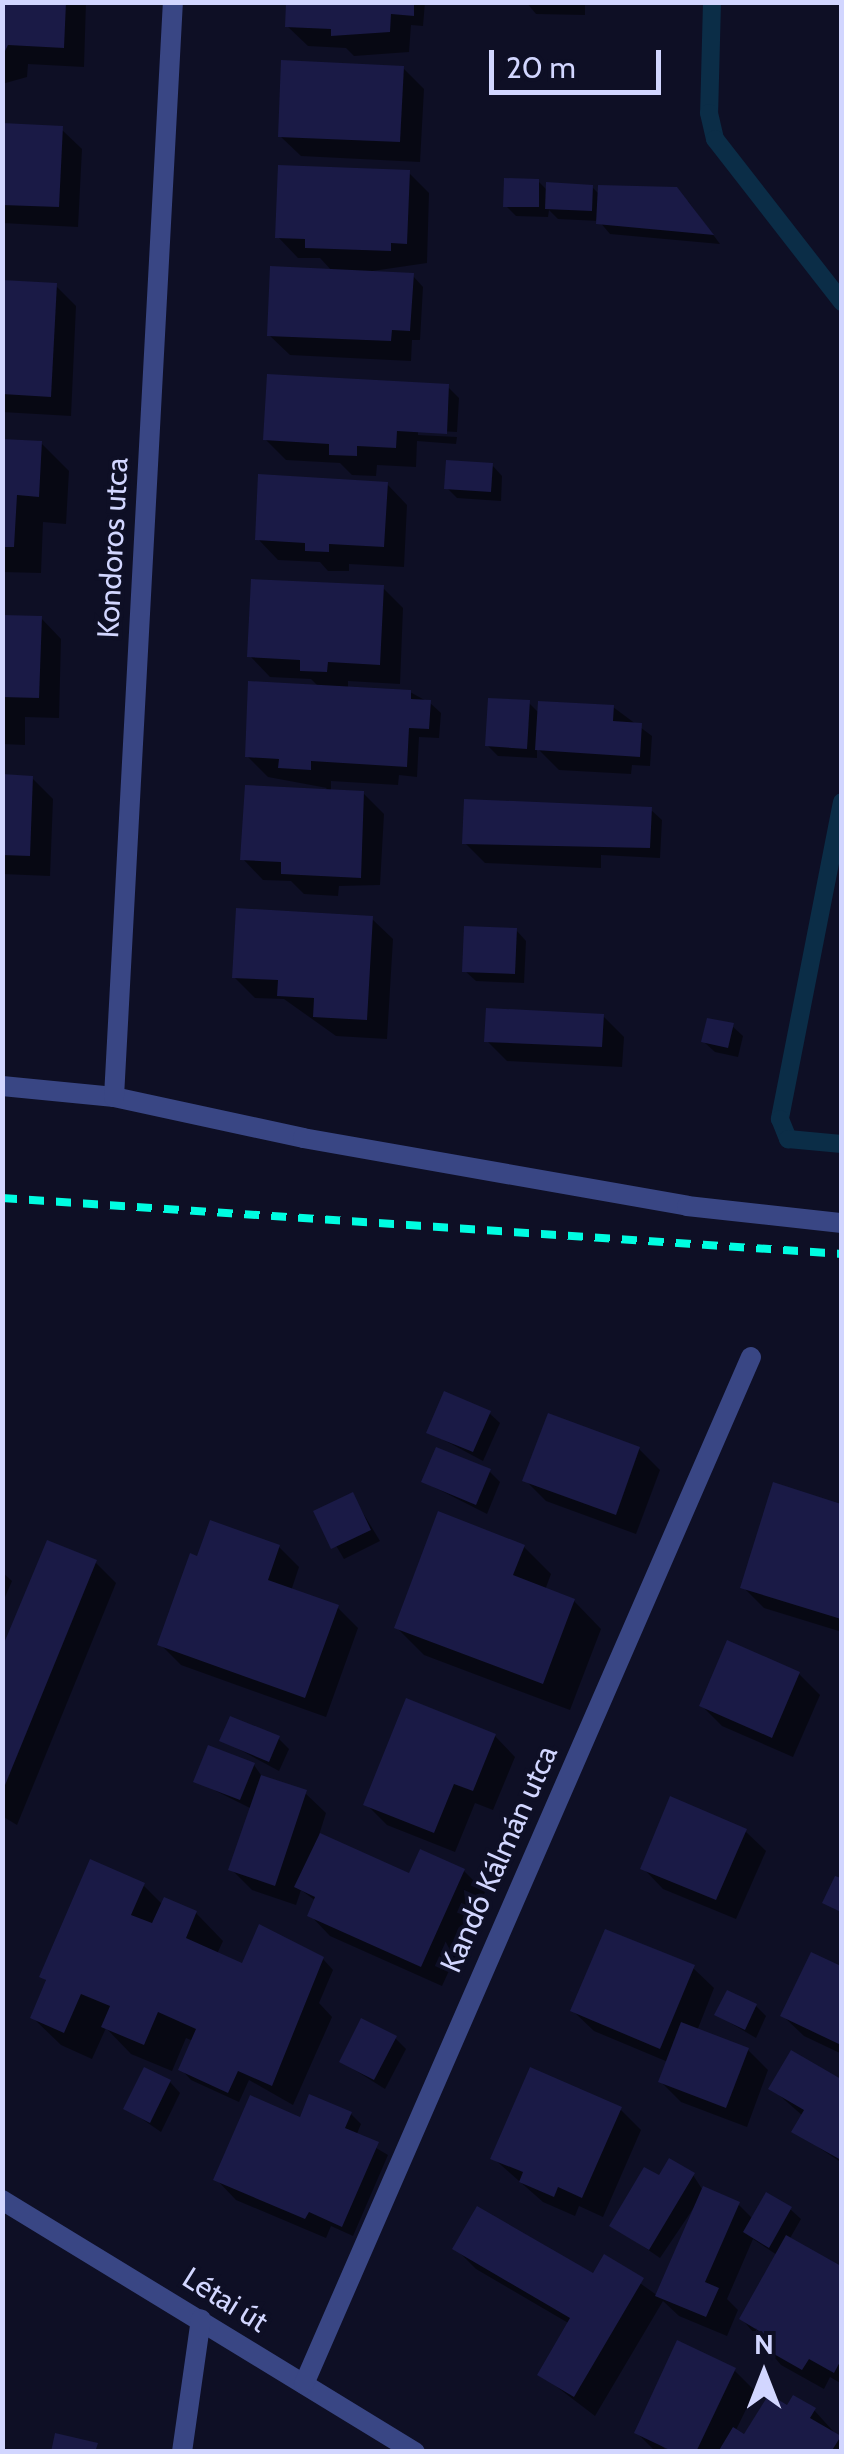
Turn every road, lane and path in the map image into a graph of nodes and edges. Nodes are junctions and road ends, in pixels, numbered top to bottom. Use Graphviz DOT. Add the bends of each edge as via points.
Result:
graph roads {
  1 [pos="173,2"];
  2 [pos="2,1086"];
  3 [pos="114,1097"];
  4 [pos="842,1222"];
  5 [pos="751,1357"];
  6 [pos="2,2200"];
  7 [pos="200,2319"];
  8 [pos="304,2384"];
  9 [pos="182,2452"];
  10 [pos="415,2452"];
  1 -- 3 [label="street, Kondoros utca"];
  2 -- 3 [label="street"];
  3 -- 4 [label="street" via="623,1196"];
  5 -- 8 [label="street, Kandó Kálmán utca"];
  6 -- 7 [label="street, Létai út"];
  7 -- 8 [label="street, Létai út"];
  7 -- 9 [label="street"];
  8 -- 10 [label="street, Létai út"];
}
